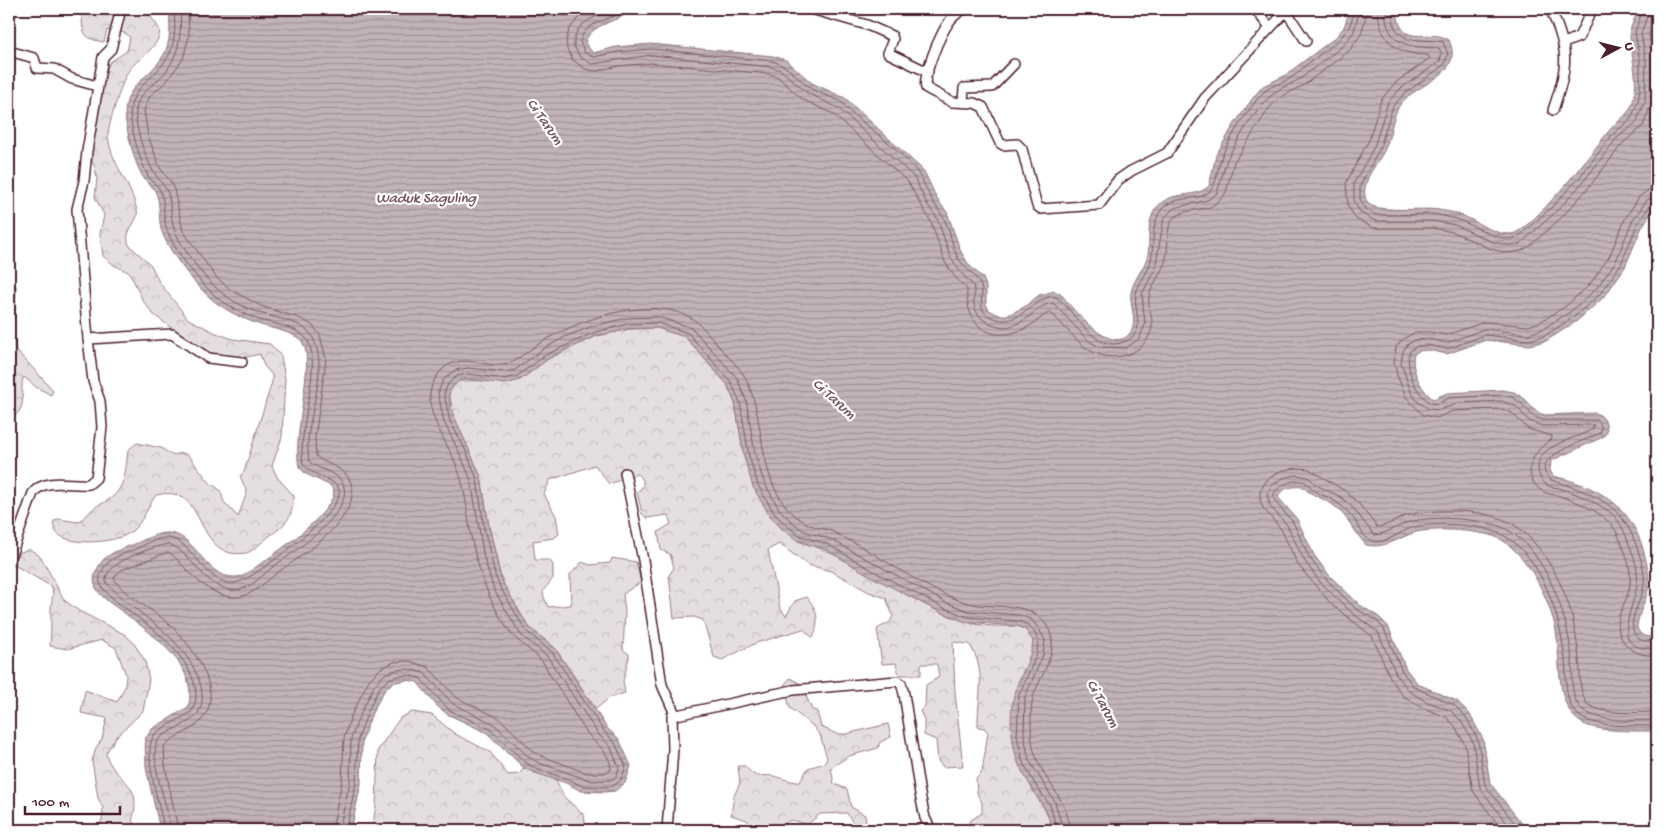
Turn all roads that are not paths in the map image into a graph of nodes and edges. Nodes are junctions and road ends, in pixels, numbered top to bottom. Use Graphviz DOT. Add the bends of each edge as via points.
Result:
graph roads {
  1 [pos="122,9"];
  2 [pos="810,9"];
  3 [pos="963,9"];
  4 [pos="1255,9"];
  5 [pos="1550,9"];
  6 [pos="1592,9"];
  7 [pos="1287,10"];
  8 [pos="1270,28"];
  9 [pos="1306,40"];
  10 [pos="1564,43"];
  11 [pos="9,51"];
  12 [pos="1014,64"];
  13 [pos="928,72"];
  14 [pos="97,86"];
  15 [pos="963,102"];
  16 [pos="1554,110"];
  17 [pos="88,339"];
  18 [pos="242,362"];
  19 [pos="625,474"];
  20 [pos="9,561"];
  21 [pos="675,714"];
  22 [pos="667,830"];
  23 [pos="931,830"];
  1 -- 14 [label="street" via="111,49 103,56"];
  2 -- 13 [label="street" via="867,25 892,36 888,53"];
  3 -- 13 [label="street" via="955,14 943,31"];
  4 -- 8 [label="street"];
  5 -- 10 [label="street"];
  6 -- 10 [label="street" via="1579,36"];
  7 -- 8 [label="street"];
  7 -- 9 [label="street"];
  8 -- 15 [label="street" via="1205,98 1167,153 1126,174 1098,204 1039,208 1020,145 1000,143 983,107"];
  10 -- 16 [label="street" via="1565,59"];
  11 -- 14 [label="street" via="34,58 37,68 54,69 72,80"];
  12 -- 15 [label="street" via="992,86 964,88"];
  13 -- 15 [label="street" via="925,84 929,90 952,102"];
  14 -- 17 [label="street" via="77,209"];
  17 -- 18 [label="street" via="172,334 208,358"];
  17 -- 20 [label="street" via="102,427 96,478 89,484 45,484 38,488"];
  19 -- 21 [label="street" via="643,560 662,685"];
  21 -- 22 [label="street" via="671,718 673,736"];
  21 -- 23 [label="street" via="698,712 799,689 899,681 904,694 924,815"];
}
